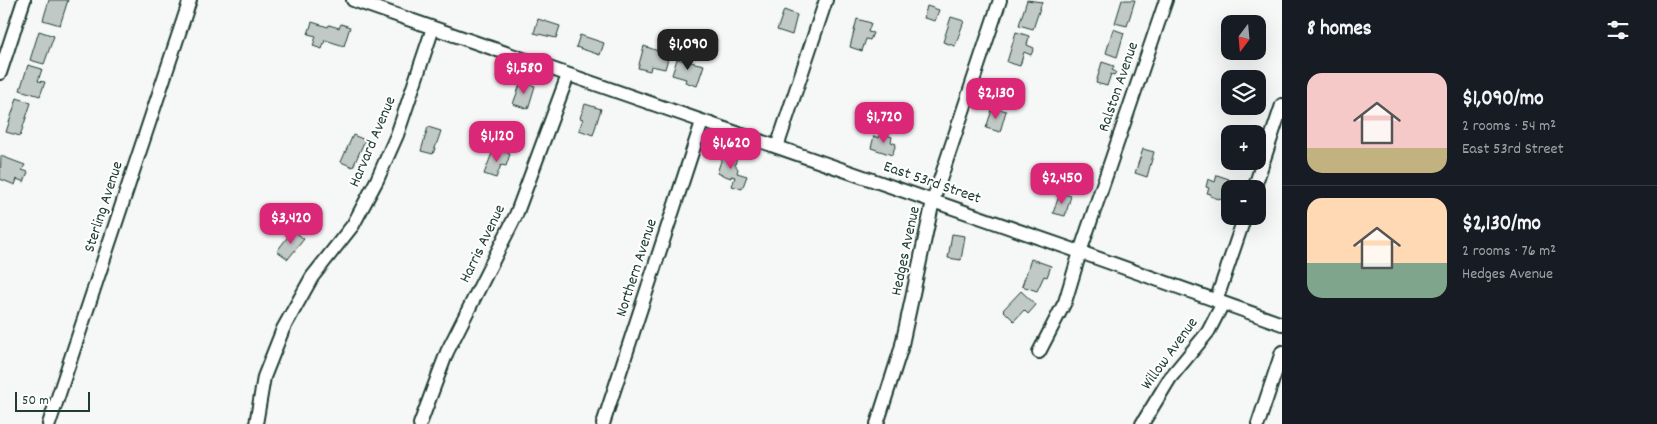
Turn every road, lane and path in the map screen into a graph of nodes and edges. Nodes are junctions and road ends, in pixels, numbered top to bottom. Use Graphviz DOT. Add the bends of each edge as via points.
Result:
graph roads {
  1 [pos="24,0"];
  2 [pos="190,0"];
  3 [pos="353,0"];
  4 [pos="826,0"];
  5 [pos="1000,0"];
  6 [pos="1166,0"];
  7 [pos="433,28"];
  8 [pos="0,73"];
  9 [pos="568,75"];
  10 [pos="1282,105"];
  11 [pos="702,122"];
  12 [pos="777,147"];
  13 [pos="1257,180"];
  14 [pos="933,201"];
  15 [pos="1241,225"];
  16 [pos="1080,252"];
  17 [pos="1220,302"];
  18 [pos="1282,324"];
  19 [pos="1039,352"];
  20 [pos="1282,352"];
  21 [pos="49,424"];
  22 [pos="256,424"];
  23 [pos="420,424"];
  24 [pos="603,424"];
  25 [pos="877,424"];
  26 [pos="1142,424"];
  27 [pos="1258,424"];
  1 -- 8 [label="street"];
  2 -- 21 [label="street, Sterling Avenue"];
  3 -- 7 [label="street, East 53rd Street"];
  4 -- 12 [label="street"];
  5 -- 14 [label="street, Hedges Avenue"];
  6 -- 16 [label="street, Ralston Avenue"];
  7 -- 9 [label="street, East 53rd Street"];
  7 -- 22 [label="street, Harvard Avenue" via="397,136 377,180 352,225 312,277 283,329 264,377"];
  9 -- 11 [label="street, East 53rd Street"];
  9 -- 23 [label="street, Harris Avenue" via="516,215 447,352"];
  10 -- 13 [label="street"];
  11 -- 12 [label="street, East 53rd Street"];
  11 -- 24 [label="street, Northern Avenue"];
  12 -- 14 [label="street, East 53rd Street"];
  14 -- 16 [label="street, East 53rd Street"];
  14 -- 25 [label="street, Hedges Avenue" via="901,349"];
  15 -- 17 [label="street, Willow Avenue"];
  16 -- 17 [label="street, East 53rd Street"];
  16 -- 19 [label="street, Ralston Avenue" via="1065,302"];
  17 -- 18 [label="street, East 53rd Street"];
  17 -- 26 [label="street, Willow Avenue" via="1208,332 1170,378"];
  20 -- 27 [label="street"];
}
